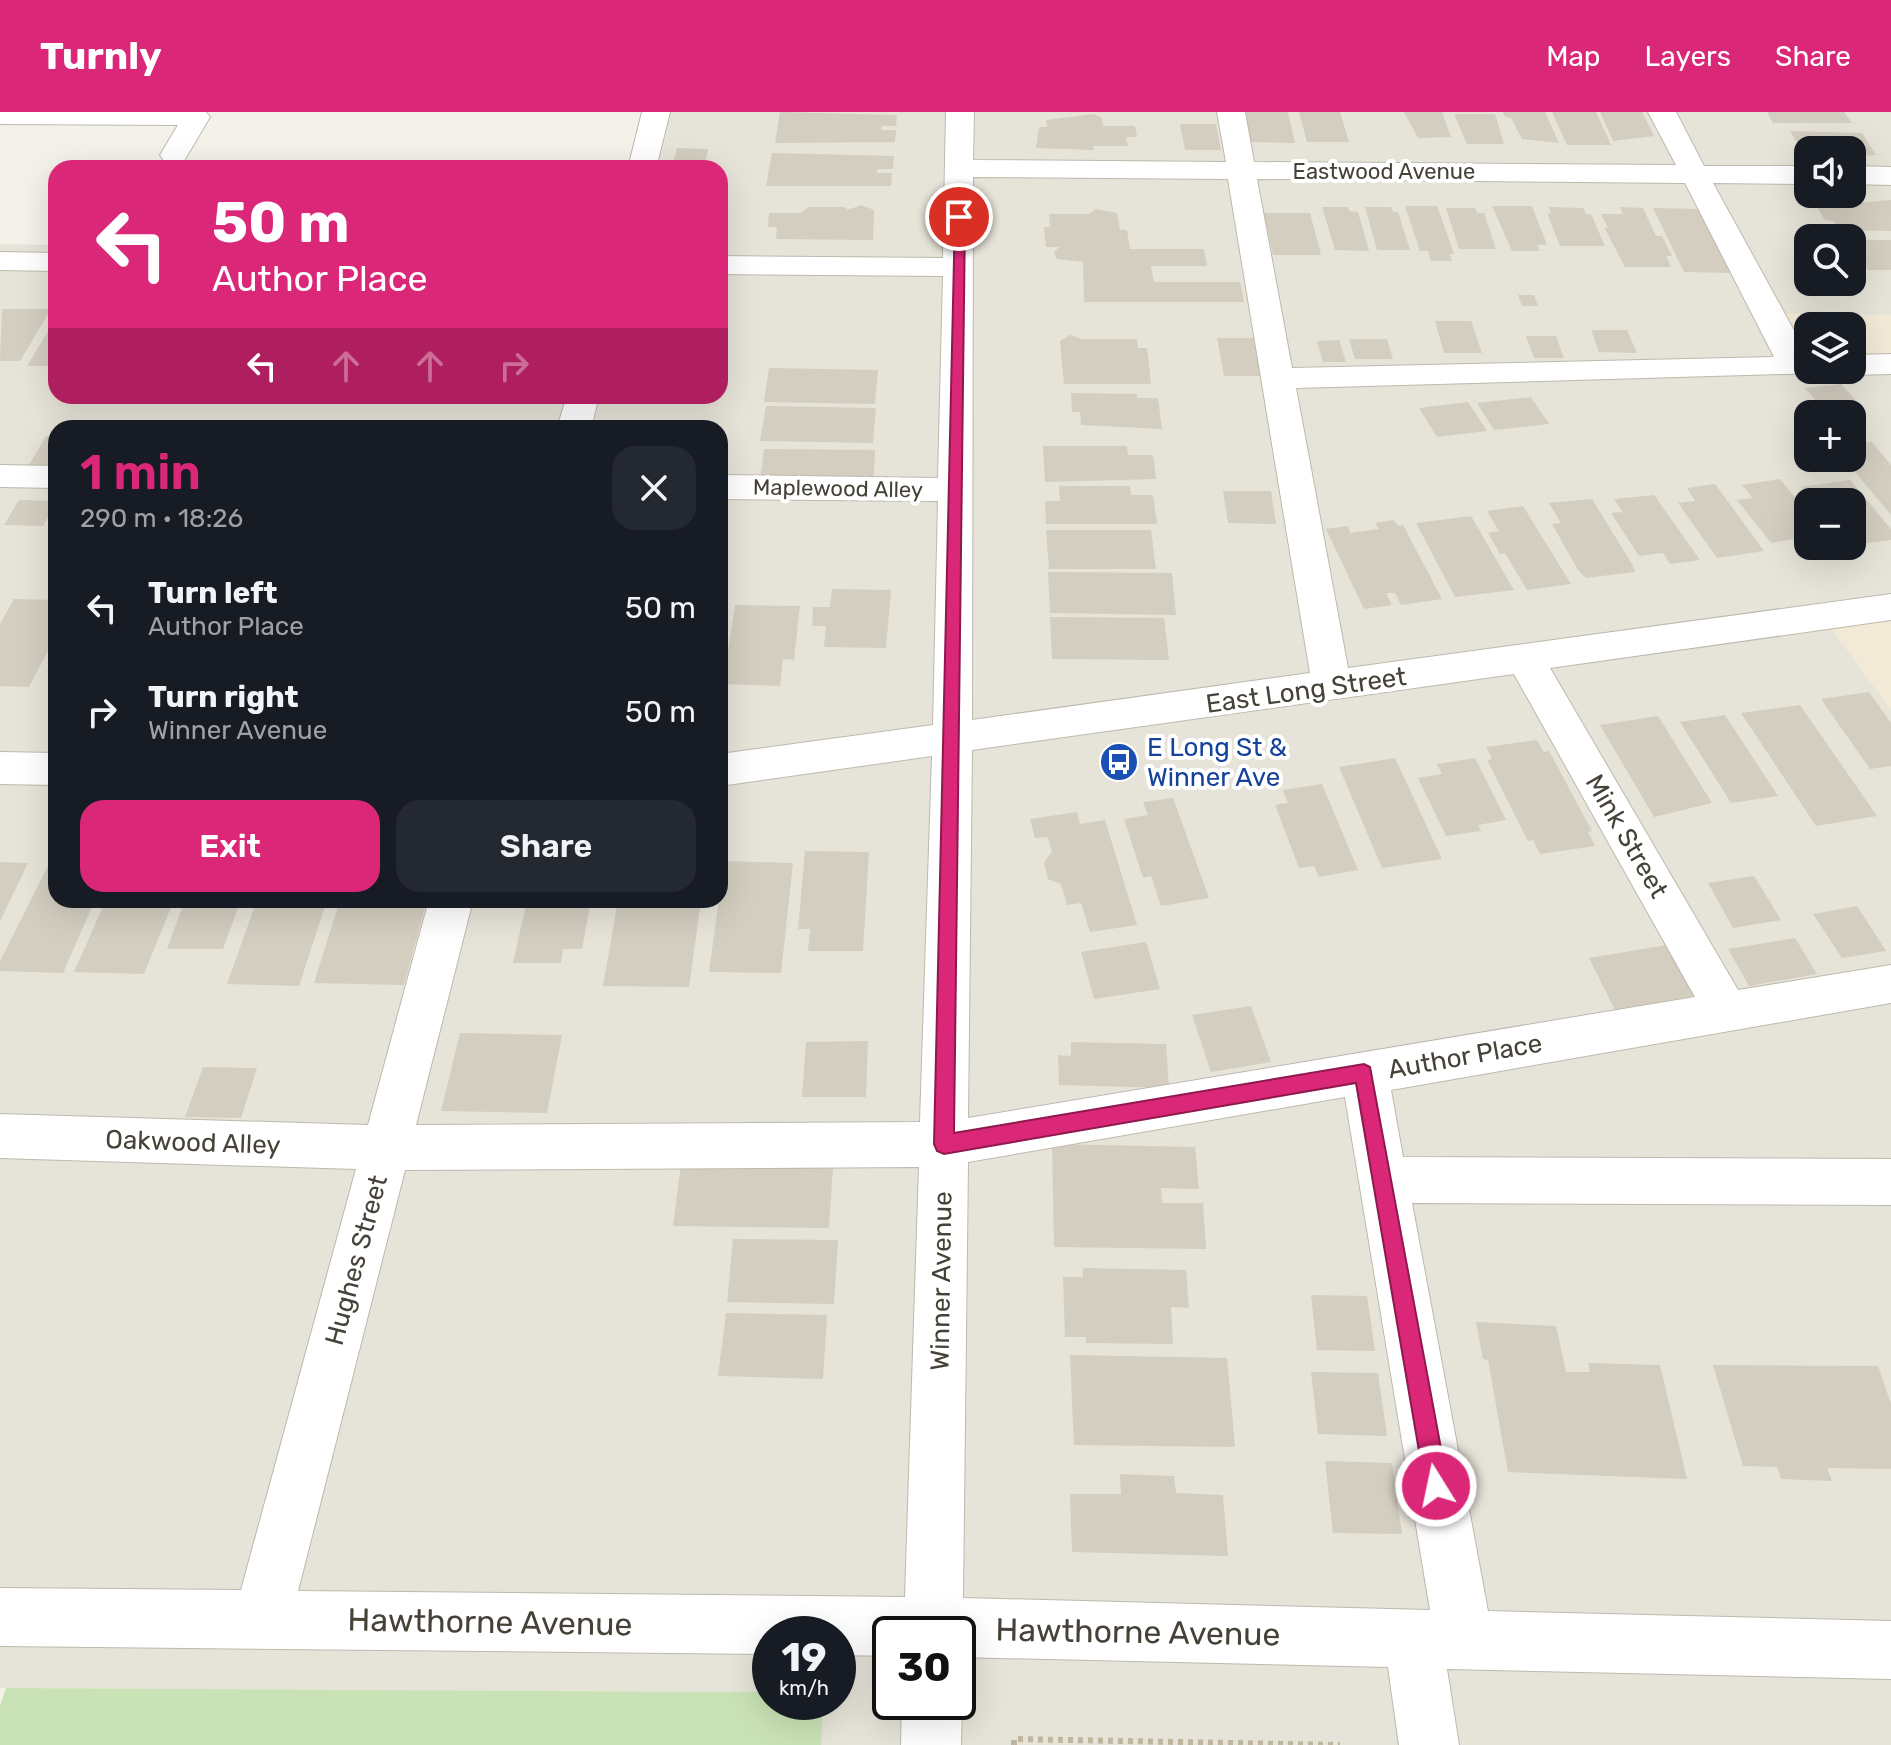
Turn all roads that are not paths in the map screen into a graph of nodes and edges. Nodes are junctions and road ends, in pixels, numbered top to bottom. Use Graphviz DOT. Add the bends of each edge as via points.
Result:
graph roads {
  1 [pos="656,112"];
  2 [pos="960,112"];
  3 [pos="1231,112"];
  4 [pos="1662,112"];
  5 [pos="137,114"];
  6 [pos="0,116"];
  7 [pos="174,155"];
  8 [pos="644,160"];
  9 [pos="960,168"];
  10 [pos="1241,170"];
  11 [pos="1695,174"];
  12 [pos="1794,175"];
  13 [pos="1866,175"];
  14 [pos="1891,176"];
  15 [pos="0,261"];
  16 [pos="48,262"];
  17 [pos="728,265"];
  18 [pos="959,267"];
  19 [pos="1794,352"];
  20 [pos="1891,364"];
  21 [pos="1866,365"];
  22 [pos="1794,366"];
  23 [pos="1277,378"];
  24 [pos="0,476"];
  25 [pos="48,477"];
  26 [pos="728,487"];
  27 [pos="955,490"];
  28 [pos="1889,611"];
  29 [pos="1526,660"];
  30 [pos="1332,686"];
  31 [pos="952,740"];
  32 [pos="0,768"];
  33 [pos="48,769"];
  34 [pos="728,769"];
  35 [pos="449,908"];
  36 [pos="1891,984"];
  37 [pos="1727,1012"];
  38 [pos="1364,1073"];
  39 [pos="0,1136"];
  40 [pos="944,1144"];
  41 [pos="386,1148"];
  42 [pos="1383,1180"];
  43 [pos="1891,1182"];
  44 [pos="933,1616"];
  45 [pos="0,1617"];
  46 [pos="262,1620"];
  47 [pos="872,1629"];
  48 [pos="976,1631"];
  49 [pos="1438,1639"];
  50 [pos="1891,1650"];
  51 [pos="932,1720"];
  52 [pos="931,1745"];
  53 [pos="1429,1745"];
  1 -- 8 [label="street"];
  2 -- 9 [label="street, Winner Avenue"];
  3 -- 10 [label="street"];
  4 -- 11 [label="street"];
  5 -- 6 [label="street"];
  5 -- 7 [label="street" via="196,117"];
  9 -- 10 [label="street, Eastwood Avenue"];
  9 -- 18 [label="street, Winner Avenue"];
  10 -- 11 [label="street, Eastwood Avenue"];
  10 -- 23 [label="street"];
  11 -- 12 [label="street, Eastwood Avenue"];
  11 -- 19 [label="street"];
  13 -- 14 [label="street"];
  15 -- 16 [label="street"];
  17 -- 18 [label="street"];
  18 -- 27 [label="street, Winner Avenue"];
  20 -- 21 [label="street"];
  22 -- 23 [label="street"];
  23 -- 30 [label="street"];
  24 -- 25 [label="street"];
  26 -- 27 [label="street, Maplewood Alley"];
  27 -- 31 [label="street, Winner Avenue"];
  28 -- 29 [label="street, East Long Street"];
  29 -- 30 [label="street, East Long Street"];
  29 -- 37 [label="street, Mink Street"];
  30 -- 31 [label="street, East Long Street"];
  31 -- 34 [label="street, East Long Street"];
  31 -- 40 [label="street, Winner Avenue"];
  32 -- 33 [label="street"];
  35 -- 41 [label="street, Hughes Street"];
  36 -- 37 [label="street, Author Place"];
  37 -- 38 [label="street, Author Place"];
  38 -- 40 [label="street, Author Place"];
  38 -- 42 [label="street"];
  39 -- 41 [label="street, Oakwood Alley"];
  40 -- 41 [label="street, Author Place"];
  40 -- 44 [label="street, Winner Avenue"];
  41 -- 46 [label="street, Hughes Street"];
  42 -- 43 [label="street"];
  42 -- 49 [label="street"];
  45 -- 46 [label="street, Hawthorne Avenue"];
  46 -- 47 [label="street, Hawthorne Avenue"];
  48 -- 49 [label="street, Hawthorne Avenue"];
  49 -- 50 [label="street, Hawthorne Avenue"];
  49 -- 53 [label="street"];
  51 -- 52 [label="street"];
}
